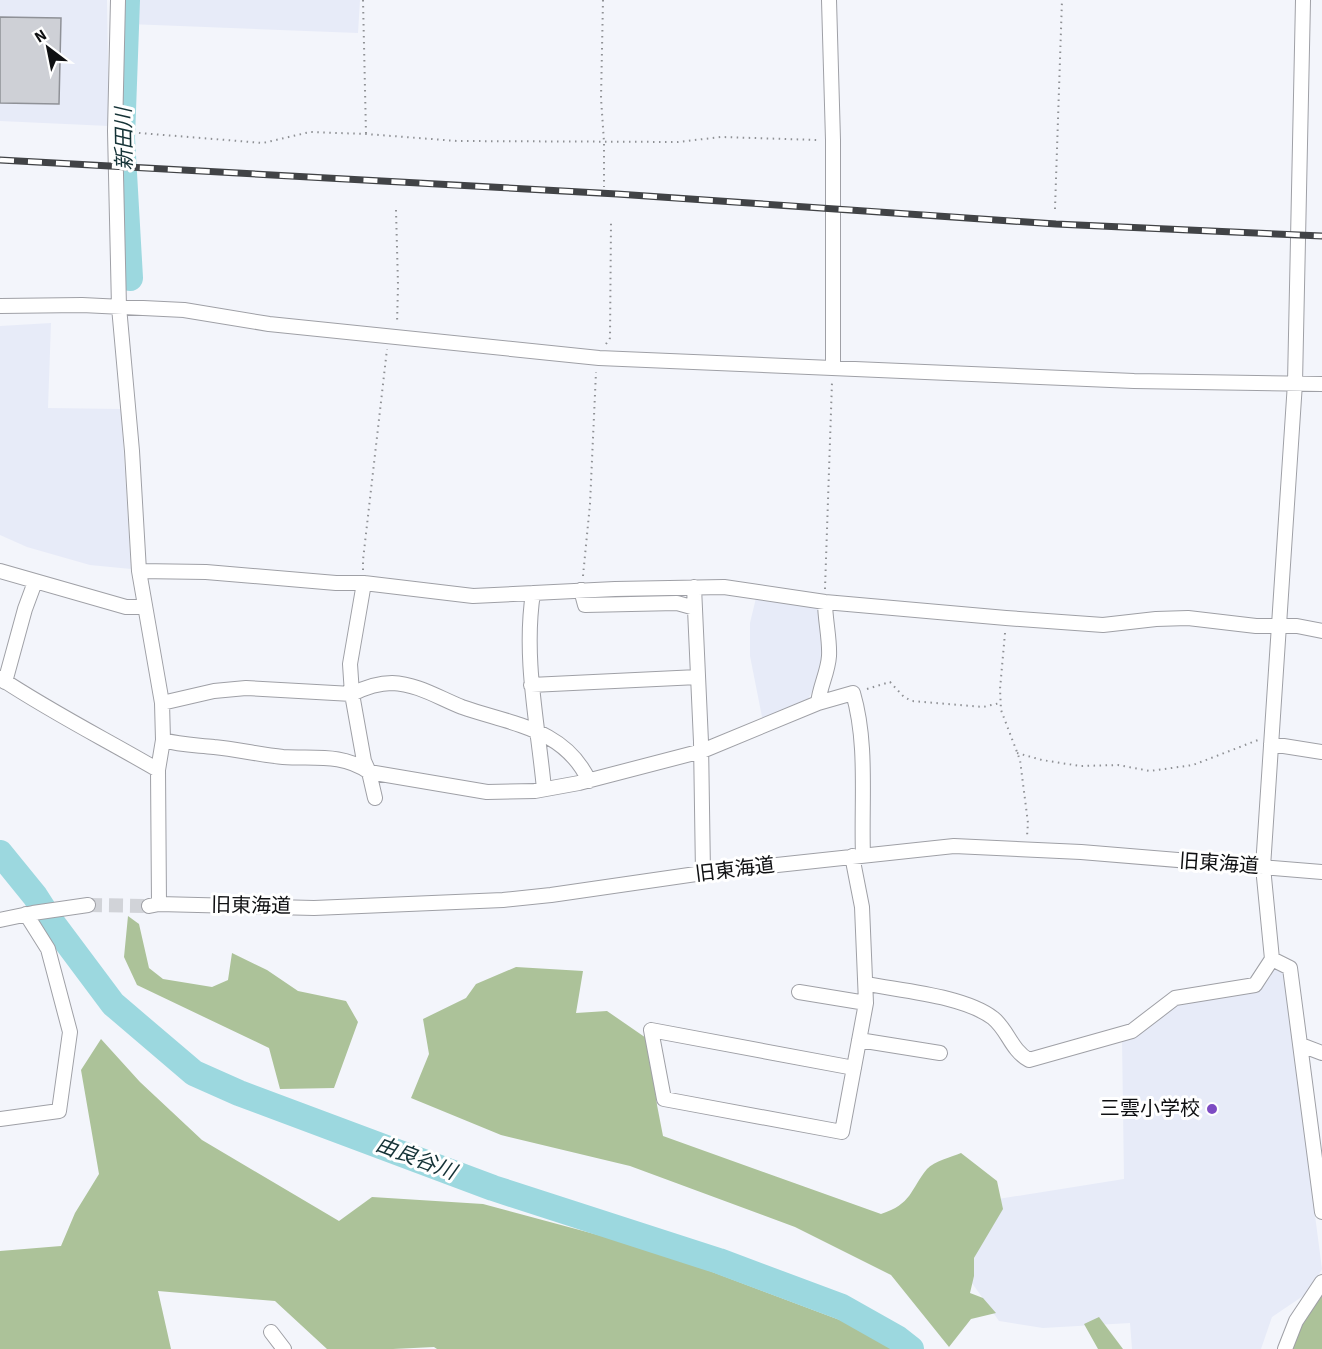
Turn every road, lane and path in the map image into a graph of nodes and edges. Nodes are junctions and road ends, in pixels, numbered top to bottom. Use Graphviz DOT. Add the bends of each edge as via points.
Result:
graph roads {
  1 [pos="117,0"];
  2 [pos="363,0"];
  3 [pos="603,0"];
  4 [pos="829,0"];
  5 [pos="1062,0"];
  6 [pos="1303,0"];
  7 [pos="115,131"];
  8 [pos="366,134"];
  9 [pos="604,141"];
  10 [pos="833,141"];
  11 [pos="604,187"];
  12 [pos="1055,209"];
  13 [pos="396,210"];
  14 [pos="611,222"];
  15 [pos="0,306"];
  16 [pos="119,307"];
  17 [pos="391,336"];
  18 [pos="599,358"];
  19 [pos="833,367"];
  20 [pos="1295,383"];
  21 [pos="1322,384"];
  22 [pos="0,570"];
  23 [pos="139,571"];
  24 [pos="35,582"];
  25 [pos="364,583"];
  26 [pos="694,587"];
  27 [pos="581,591"];
  28 [pos="533,593"];
  29 [pos="825,602"];
  30 [pos="145,607"];
  31 [pos="695,608"];
  32 [pos="1006,618"];
  33 [pos="1279,627"];
  34 [pos="1322,631"];
  35 [pos="698,677"];
  36 [pos="2,680"];
  37 [pos="531,685"];
  38 [pos="853,693"];
  39 [pos="352,694"];
  40 [pos="162,703"];
  41 [pos="818,703"];
  42 [pos="1000,703"];
  43 [pos="538,730"];
  44 [pos="1272,739"];
  45 [pos="163,740"];
  46 [pos="702,751"];
  47 [pos="1322,752"];
  48 [pos="1017,753"];
  49 [pos="158,770"];
  50 [pos="369,772"];
  51 [pos="589,781"];
  52 [pos="544,789"];
  53 [pos="375,798"];
  54 [pos="1026,849"];
  55 [pos="857,856"];
  56 [pos="1263,867"];
  57 [pos="1322,872"];
  58 [pos="703,873"];
  59 [pos="88,905"];
  60 [pos="29,913"];
  61 [pos="0,920"];
  62 [pos="1272,959"];
  63 [pos="867,984"];
  64 [pos="799,992"];
  65 [pos="866,1003"];
  66 [pos="859,1040"];
  67 [pos="1300,1045"];
  68 [pos="940,1053"];
  69 [pos="1322,1053"];
  70 [pos="854,1068"];
  71 [pos="0,1119"];
  72 [pos="1322,1212"];
  73 [pos="1322,1282"];
  74 [pos="271,1332"];
  75 [pos="284,1349"];
  76 [pos="1285,1349"];
  1 -- 7 [label="street"];
  2 -- 8 [label="path"];
  3 -- 9 [label="path"];
  4 -- 10 [label="street"];
  5 -- 12 [label="path"];
  6 -- 20 [label="street"];
  7 -- 8 [label="path" via="263,143 310,132"];
  7 -- 16 [label="street"];
  8 -- 9 [label="path" via="457,141"];
  9 -- 10 [label="path" via="678,142 721,137"];
  9 -- 11 [label="path"];
  10 -- 19 [label="street"];
  13 -- 17 [label="path" via="398,321"];
  14 -- 18 [label="path" via="610,338"];
  15 -- 16 [label="street"];
  16 -- 17 [label="street" via="184,310 269,324"];
  16 -- 23 [label="street"];
  17 -- 18 [label="street"];
  17 -- 25 [label="path" via="363,560"];
  18 -- 19 [label="street"];
  18 -- 27 [label="path"];
  19 -- 20 [label="street" via="1134,381"];
  19 -- 29 [label="path"];
  20 -- 21 [label="street"];
  20 -- 33 [label="street"];
  22 -- 24 [label="street"];
  23 -- 25 [label="street"];
  23 -- 30 [label="street"];
  24 -- 30 [label="street" via="126,607"];
  24 -- 36 [label="street"];
  25 -- 28 [label="street" via="473,596"];
  25 -- 39 [label="street" via="350,664"];
  26 -- 27 [label="street"];
  26 -- 29 [label="street" via="724,587"];
  26 -- 31 [label="street"];
  27 -- 28 [label="street"];
  27 -- 31 [label="street" via="585,605 677,603"];
  28 -- 37 [label="street" via="529,620"];
  29 -- 32 [label="street"];
  29 -- 41 [label="street" via="830,653"];
  30 -- 40 [label="street"];
  31 -- 35 [label="street"];
  32 -- 33 [label="street" via="1103,625 1188,618"];
  32 -- 42 [label="path"];
  33 -- 34 [label="street"];
  33 -- 44 [label="street"];
  35 -- 37 [label="street"];
  35 -- 46 [label="street"];
  36 -- 49 [label="street"];
  37 -- 43 [label="street"];
  38 -- 41 [label="street"];
  38 -- 42 [label="path" via="890,682 912,701 983,707"];
  38 -- 55 [label="street" via="861,740"];
  39 -- 40 [label="street" via="246,688"];
  39 -- 43 [label="street" via="366,687 392,683 422,688 461,706"];
  39 -- 50 [label="street"];
  40 -- 45 [label="street"];
  41 -- 46 [label="street"];
  42 -- 48 [label="path"];
  43 -- 51 [label="street" via="582,764"];
  43 -- 52 [label="street"];
  44 -- 47 [label="street"];
  44 -- 48 [label="path" via="1193,765 1150,771 1118,765 1080,766"];
  44 -- 56 [label="street"];
  45 -- 49 [label="street"];
  45 -- 50 [label="street" via="282,757 355,762"];
  46 -- 51 [label="street"];
  46 -- 58 [label="street"];
  48 -- 54 [label="path" via="1028,823"];
  49 -- 58 [label="street, 旧東海道" via="154,905 314,908 503,900"];
  50 -- 52 [label="street" via="487,792"];
  50 -- 53 [label="street"];
  51 -- 52 [label="street"];
  54 -- 55 [label="street, 旧東海道" via="954,846"];
  54 -- 56 [label="street, 旧東海道"];
  55 -- 58 [label="street, 旧東海道"];
  55 -- 63 [label="street"];
  56 -- 57 [label="street, 旧東海道"];
  56 -- 62 [label="street"];
  59 -- 60 [label="street"];
  60 -- 61 [label="street"];
  60 -- 71 [label="street" via="48,949 70,1032 59,1111"];
  62 -- 63 [label="street" via="1255,985 1175,998 1132,1031 1029,1060 1019,1055 994,1019 975,1008"];
  62 -- 67 [label="street" via="1290,968"];
  63 -- 65 [label="street"];
  64 -- 65 [label="street"];
  65 -- 66 [label="street"];
  66 -- 68 [label="street"];
  66 -- 70 [label="street"];
  67 -- 69 [label="street"];
  67 -- 72 [label="street"];
  70 -- 70 [label="street" via="842,1132 664,1100 651,1030"];
  73 -- 76 [label="street" via="1296,1322"];
  74 -- 75 [label="street"];
}
